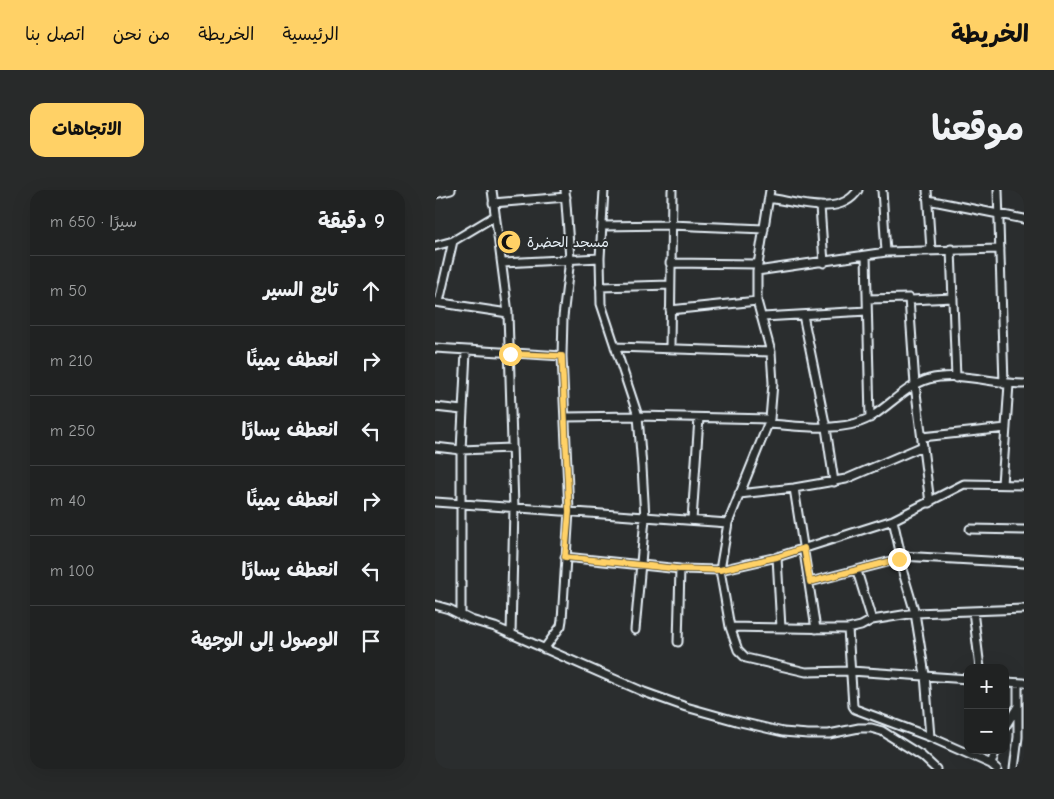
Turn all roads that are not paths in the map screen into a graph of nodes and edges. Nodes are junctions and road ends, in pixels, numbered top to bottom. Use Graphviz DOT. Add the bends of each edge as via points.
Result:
graph roads {
  1 [pos="451,190"];
  2 [pos="492,190"];
  3 [pos="604,190"];
  4 [pos="672,190"];
  5 [pos="858,190"];
  6 [pos="882,190"];
  7 [pos="927,190"];
  8 [pos="998,190"];
  9 [pos="435,194"];
  10 [pos="565,194"];
  11 [pos="770,194"];
  12 [pos="928,200"];
  13 [pos="493,203"];
  14 [pos="820,206"];
  15 [pos="1000,214"];
  16 [pos="495,216"];
  17 [pos="1024,219"];
  18 [pos="671,225"];
  19 [pos="602,226"];
  20 [pos="764,229"];
  21 [pos="453,241"];
  22 [pos="435,246"];
  23 [pos="951,249"];
  24 [pos="1000,249"];
  25 [pos="931,250"];
  26 [pos="886,252"];
  27 [pos="866,255"];
  28 [pos="600,258"];
  29 [pos="570,260"];
  30 [pos="824,262"];
  31 [pos="503,263"];
  32 [pos="670,263"];
  33 [pos="757,268"];
  34 [pos="670,285"];
  35 [pos="600,287"];
  36 [pos="867,298"];
  37 [pos="953,298"];
  38 [pos="910,300"];
  39 [pos="757,301"];
  40 [pos="437,302"];
  41 [pos="670,310"];
  42 [pos="867,311"];
  43 [pos="508,313"];
  44 [pos="803,315"];
  45 [pos="763,317"];
  46 [pos="615,347"];
  47 [pos="435,348"];
  48 [pos="670,348"];
  49 [pos="466,352"];
  50 [pos="771,352"];
  51 [pos="510,354"];
  52 [pos="562,356"];
  53 [pos="956,378"];
  54 [pos="1006,384"];
  55 [pos="1024,384"];
  56 [pos="915,385"];
  57 [pos="435,407"];
  58 [pos="462,410"];
  59 [pos="637,416"];
  60 [pos="565,417"];
  61 [pos="699,418"];
  62 [pos="869,418"];
  63 [pos="770,422"];
  64 [pos="826,428"];
  65 [pos="1005,428"];
  66 [pos="922,437"];
  67 [pos="923,446"];
  68 [pos="435,448"];
  69 [pos="512,448"];
  70 [pos="461,450"];
  71 [pos="833,482"];
  72 [pos="1002,484"];
  73 [pos="1024,485"];
  74 [pos="795,488"];
  75 [pos="739,494"];
  76 [pos="435,502"];
  77 [pos="930,503"];
  78 [pos="462,504"];
  79 [pos="513,508"];
  80 [pos="569,512"];
  81 [pos="645,518"];
  82 [pos="692,520"];
  83 [pos="893,520"];
  84 [pos="728,523"];
  85 [pos="970,529"];
  86 [pos="1024,530"];
  87 [pos="804,548"];
  88 [pos="565,557"];
  89 [pos="777,557"];
  90 [pos="900,557"];
  91 [pos="1024,563"];
  92 [pos="642,566"];
  93 [pos="679,569"];
  94 [pos="720,570"];
  95 [pos="857,571"];
  96 [pos="810,582"];
  97 [pos="435,605"];
  98 [pos="1024,608"];
  99 [pos="973,611"];
  100 [pos="915,613"];
  101 [pos="461,616"];
  102 [pos="872,620"];
  103 [pos="730,627"];
  104 [pos="781,628"];
  105 [pos="816,629"];
  106 [pos="849,629"];
  107 [pos="635,630"];
  108 [pos="511,634"];
  109 [pos="678,642"];
  110 [pos="544,649"];
  111 [pos="980,664"];
  112 [pos="851,672"];
  113 [pos="925,675"];
  114 [pos="964,679"];
  115 [pos="1021,683"];
  116 [pos="1018,705"];
  117 [pos="1009,720"];
  118 [pos="930,737"];
  119 [pos="1021,745"];
  120 [pos="994,766"];
  121 [pos="936,769"];
  122 [pos="1014,769"];
  1 -- 9 [label="street"];
  2 -- 13 [label="street"];
  3 -- 19 [label="street"];
  4 -- 18 [label="street"];
  5 -- 14 [label="street" via="847,202"];
  6 -- 26 [label="street"];
  7 -- 12 [label="street"];
  8 -- 15 [label="street"];
  10 -- 13 [label="street"];
  10 -- 29 [label="street"];
  11 -- 14 [label="street"];
  11 -- 20 [label="street"];
  12 -- 15 [label="street"];
  12 -- 25 [label="street"];
  13 -- 16 [label="street"];
  14 -- 30 [label="street"];
  15 -- 17 [label="street"];
  15 -- 24 [label="street"];
  16 -- 21 [label="street"];
  16 -- 31 [label="street"];
  18 -- 19 [label="street"];
  18 -- 20 [label="street"];
  18 -- 32 [label="street"];
  19 -- 28 [label="street"];
  20 -- 33 [label="street"];
  21 -- 22 [label="street"];
  21 -- 40 [label="street"];
  23 -- 24 [label="street"];
  23 -- 25 [label="street"];
  23 -- 37 [label="street"];
  24 -- 54 [label="street"];
  25 -- 26 [label="street"];
  26 -- 27 [label="street"];
  27 -- 30 [label="street"];
  27 -- 36 [label="street"];
  28 -- 29 [label="street"];
  28 -- 35 [label="street"];
  29 -- 31 [label="street"];
  29 -- 52 [label="street"];
  30 -- 33 [label="street"];
  31 -- 43 [label="street"];
  32 -- 33 [label="street"];
  32 -- 34 [label="street"];
  33 -- 39 [label="street"];
  34 -- 35 [label="street"];
  34 -- 41 [label="street"];
  35 -- 46 [label="street" via="603,311"];
  36 -- 38 [label="street" via="907,296"];
  36 -- 42 [label="street"];
  37 -- 38 [label="street"];
  37 -- 53 [label="street"];
  38 -- 56 [label="street"];
  39 -- 41 [label="street"];
  39 -- 45 [label="street"];
  40 -- 43 [label="street"];
  41 -- 48 [label="street"];
  42 -- 44 [label="street"];
  42 -- 62 [label="street"];
  43 -- 51 [label="street"];
  44 -- 45 [label="street"];
  44 -- 64 [label="street"];
  45 -- 50 [label="street"];
  46 -- 48 [label="street"];
  46 -- 59 [label="street"];
  47 -- 49 [label="street"];
  48 -- 50 [label="street"];
  49 -- 51 [label="street"];
  49 -- 58 [label="street"];
  50 -- 63 [label="street"];
  51 -- 52 [label="street"];
  51 -- 69 [label="street"];
  52 -- 60 [label="street"];
  53 -- 54 [label="street"];
  53 -- 56 [label="street" via="931,378"];
  54 -- 55 [label="street"];
  54 -- 65 [label="street"];
  56 -- 62 [label="street"];
  56 -- 66 [label="street"];
  57 -- 58 [label="street"];
  58 -- 70 [label="street"];
  59 -- 60 [label="street"];
  59 -- 61 [label="street"];
  59 -- 81 [label="street"];
  60 -- 80 [label="street"];
  61 -- 63 [label="street"];
  61 -- 82 [label="street"];
  62 -- 64 [label="street"];
  63 -- 64 [label="street"];
  63 -- 75 [label="street"];
  64 -- 71 [label="street"];
  65 -- 66 [label="street"];
  65 -- 72 [label="street"];
  66 -- 67 [label="street"];
  67 -- 71 [label="street"];
  67 -- 77 [label="street"];
  68 -- 70 [label="street"];
  69 -- 70 [label="street"];
  69 -- 79 [label="street"];
  70 -- 78 [label="street"];
  71 -- 74 [label="street"];
  72 -- 73 [label="street"];
  72 -- 77 [label="street" via="964,484"];
  74 -- 75 [label="street"];
  74 -- 87 [label="street"];
  75 -- 84 [label="street"];
  76 -- 78 [label="street"];
  77 -- 83 [label="street"];
  78 -- 79 [label="street"];
  78 -- 101 [label="street"];
  79 -- 80 [label="street"];
  79 -- 108 [label="street"];
  80 -- 81 [label="street"];
  80 -- 88 [label="street"];
  81 -- 82 [label="street"];
  81 -- 92 [label="street"];
  82 -- 84 [label="street"];
  83 -- 87 [label="street"];
  83 -- 90 [label="street"];
  84 -- 94 [label="street"];
  85 -- 86 [label="street"];
  87 -- 89 [label="street"];
  87 -- 96 [label="street"];
  88 -- 92 [label="street"];
  88 -- 110 [label="street" via="561,626"];
  89 -- 94 [label="street"];
  89 -- 104 [label="street"];
  90 -- 91 [label="street"];
  90 -- 95 [label="street"];
  90 -- 100 [label="street"];
  92 -- 93 [label="street"];
  92 -- 107 [label="street"];
  93 -- 94 [label="street"];
  93 -- 109 [label="street"];
  94 -- 103 [label="street"];
  95 -- 96 [label="street"];
  95 -- 102 [label="street"];
  96 -- 105 [label="street"];
  97 -- 101 [label="street"];
  98 -- 99 [label="street"];
  99 -- 100 [label="street"];
  99 -- 111 [label="street"];
  100 -- 102 [label="street"];
  100 -- 113 [label="street"];
  101 -- 108 [label="street"];
  102 -- 106 [label="street"];
  103 -- 104 [label="street"];
  103 -- 112 [label="street" via="738,650 745,658 806,672"];
  104 -- 105 [label="street"];
  105 -- 106 [label="street"];
  106 -- 112 [label="street"];
  108 -- 110 [label="street"];
  110 -- 121 [label="street" via="644,692 751,725 808,734 859,728 882,731 922,756"];
  112 -- 113 [label="street"];
  112 -- 118 [label="street" via="855,709"];
  113 -- 114 [label="street"];
  113 -- 118 [label="street"];
  115 -- 116 [label="street"];
  116 -- 117 [label="street"];
  116 -- 119 [label="street"];
  118 -- 120 [label="street"];
  119 -- 122 [label="street"];
}
